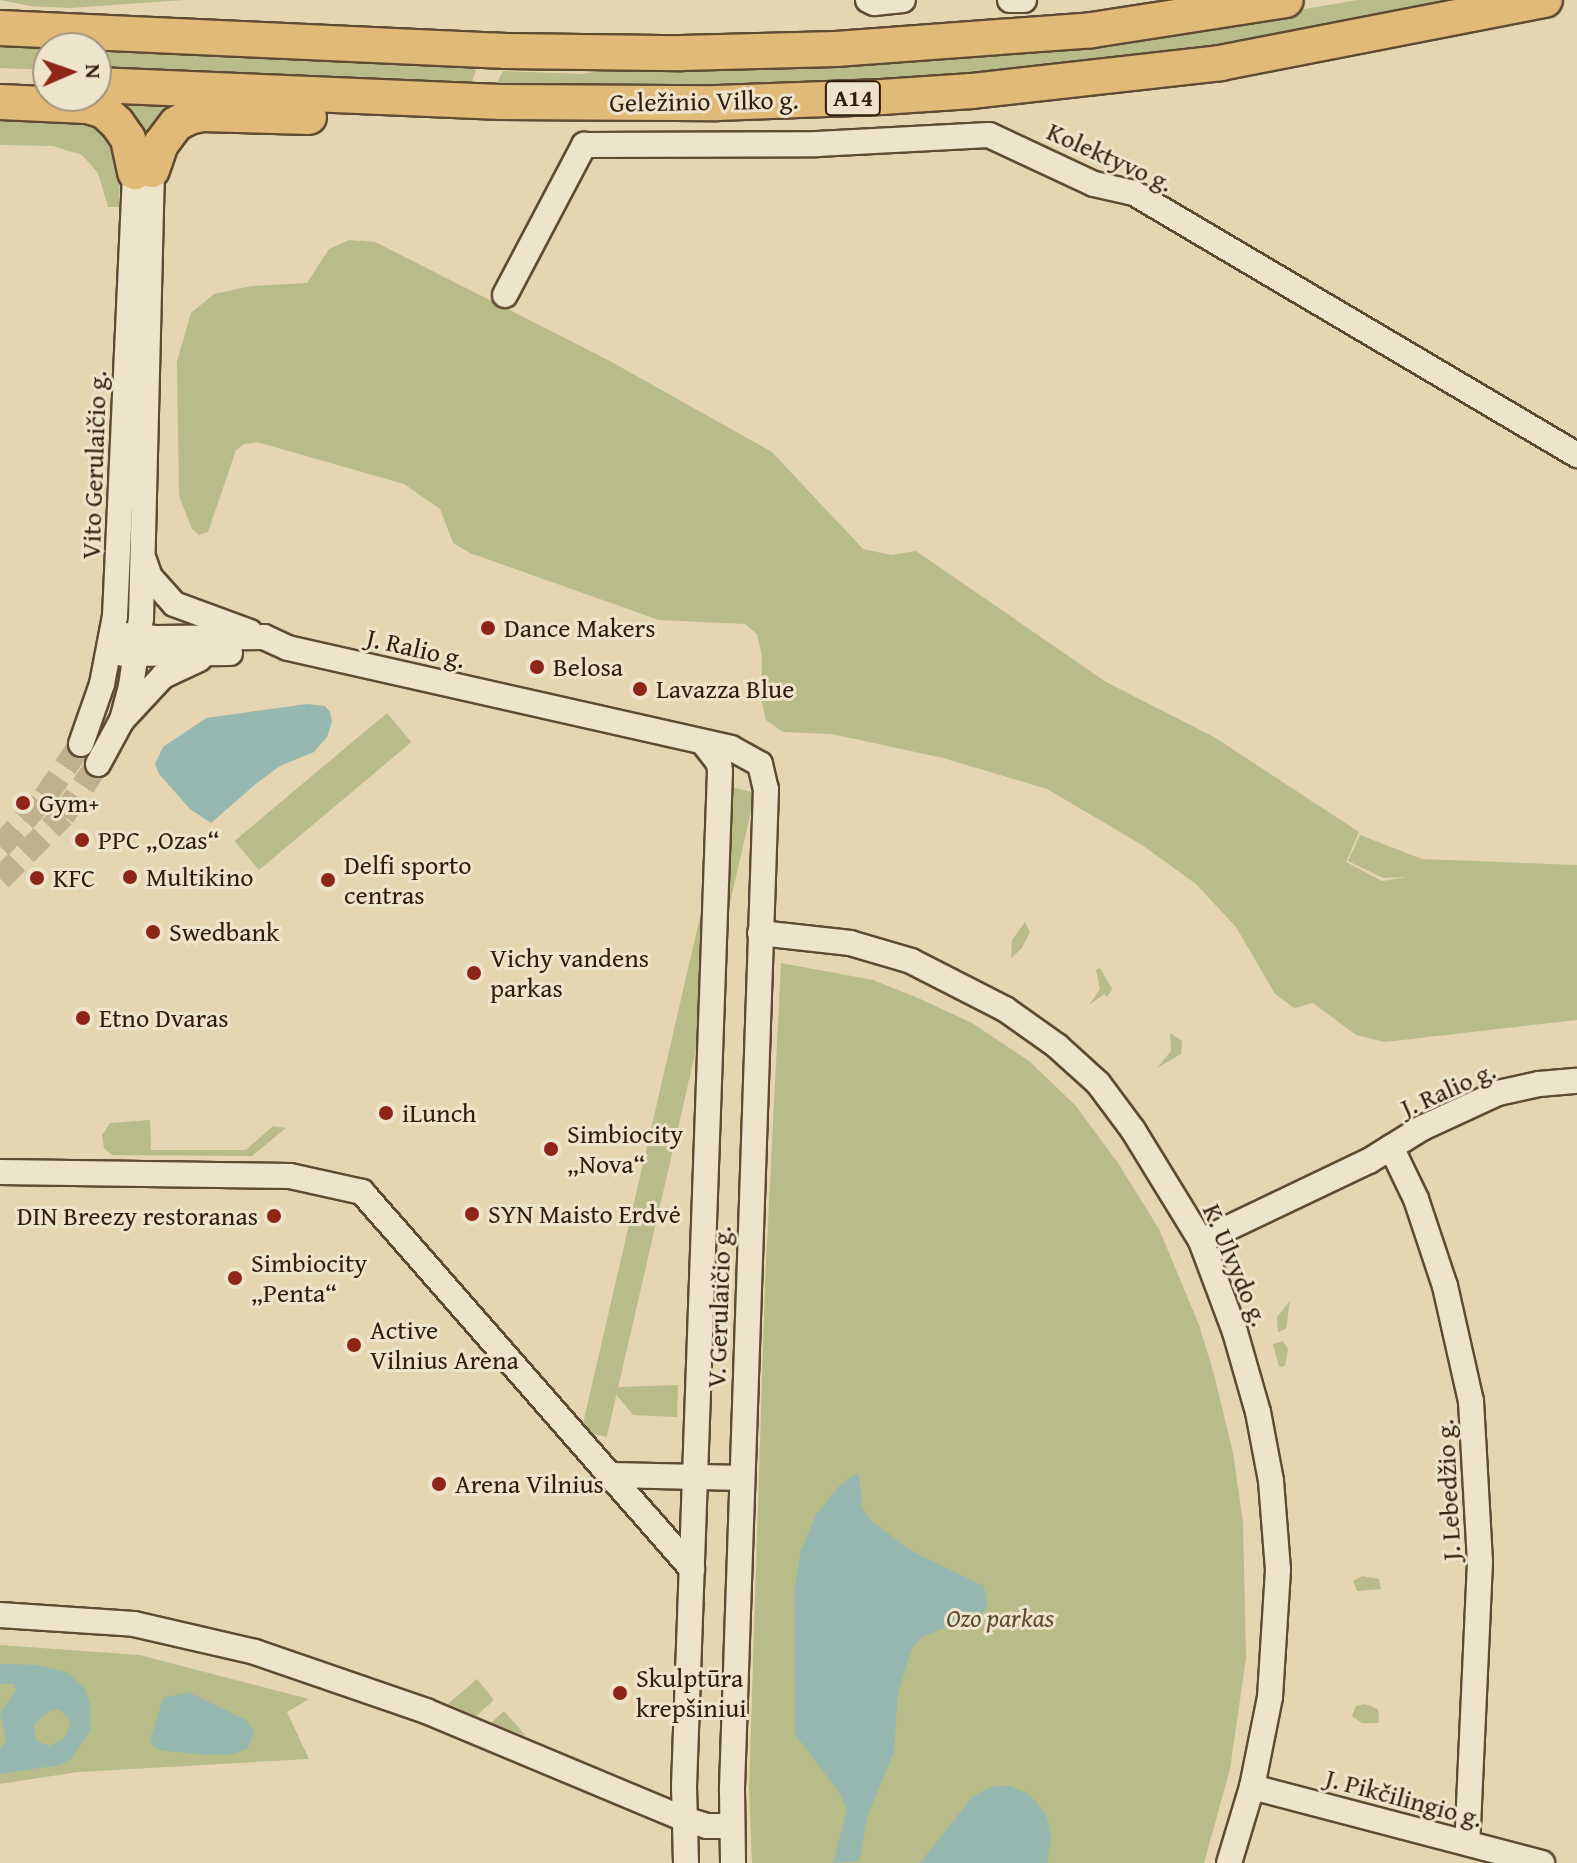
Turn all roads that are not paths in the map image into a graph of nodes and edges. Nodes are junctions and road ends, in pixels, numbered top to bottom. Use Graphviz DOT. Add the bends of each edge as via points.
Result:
graph roads {
  1 [pos="868,0"];
  2 [pos="903,0"];
  3 [pos="1010,0"];
  4 [pos="1024,0"];
  5 [pos="1226,0"];
  6 [pos="1286,0"];
  7 [pos="1545,0"];
  8 [pos="0,12"];
  9 [pos="1196,14"];
  10 [pos="0,28"];
  11 [pos="90,32"];
  12 [pos="112,33"];
  13 [pos="506,51"];
  14 [pos="0,81"];
  15 [pos="32,82"];
  16 [pos="112,86"];
  17 [pos="492,101"];
  18 [pos="0,102"];
  19 [pos="143,171"];
  20 [pos="505,295"];
  21 [pos="1577,455"];
  22 [pos="143,558"];
  23 [pos="264,637"];
  24 [pos="111,644"];
  25 [pos="138,646"];
  26 [pos="288,648"];
  27 [pos="217,654"];
  28 [pos="122,720"];
  29 [pos="81,744"];
  30 [pos="704,744"];
  31 [pos="752,757"];
  32 [pos="98,764"];
  33 [pos="720,772"];
  34 [pos="760,933"];
  35 [pos="1577,1081"];
  36 [pos="1391,1147"];
  37 [pos="0,1172"];
  38 [pos="1201,1241"];
  39 [pos="613,1475"];
  40 [pos="695,1476"];
  41 [pos="742,1478"];
  42 [pos="692,1569"];
  43 [pos="0,1615"];
  44 [pos="1252,1787"];
  45 [pos="684,1819"];
  46 [pos="732,1826"];
  47 [pos="1467,1843"];
  48 [pos="686,1863"];
  49 [pos="733,1863"];
  50 [pos="1229,1863"];
  51 [pos="1542,1863"];
  1 -- 2 [label="street"];
  3 -- 4 [label="street"];
  5 -- 9 [label="highway"];
  6 -- 9 [label="highway, Geležinio Vilko g. / A14"];
  7 -- 17 [label="highway, Geležinio Vilko g. / A14" via="1220,63 972,91 717,103"];
  8 -- 11 [label="highway"];
  9 -- 13 [label="highway, Geležinio Vilko g. / A14" via="1092,30 836,49"];
  10 -- 11 [label="highway, Geležinio Vilko g. / A14"];
  12 -- 13 [label="highway, Geležinio Vilko g. / A14"];
  13 -- 17 [label="highway" via="493,57 484,76"];
  14 -- 15 [label="highway"];
  16 -- 17 [label="highway, Geležinio Vilko g. / A14"];
  17 -- 19 [label="highway" via="353,118 202,114 176,124"];
  18 -- 19 [label="highway" via="104,111 128,139"];
  19 -- 22 [label="street, Vito Gerulaičio g."];
  19 -- 24 [label="street, Vito Gerulaičio g."];
  20 -- 21 [label="street, Kolektyvo g." via="584,145 817,144 989,135 1094,184 1134,193"];
  22 -- 23 [label="street" via="150,577 174,604"];
  22 -- 25 [label="street, Vito Gerulaičio g."];
  23 -- 25 [label="street, J. Ralio g."];
  23 -- 26 [label="street, J. Ralio g."];
  24 -- 25 [label="street, J. Ralio g."];
  24 -- 29 [label="street, Vito Gerulaičio g."];
  25 -- 27 [label="street"];
  25 -- 28 [label="street, Vito Gerulaičio g."];
  26 -- 27 [label="street"];
  26 -- 30 [label="street, J. Ralio g."];
  27 -- 28 [label="street" via="163,676"];
  28 -- 32 [label="street"];
  30 -- 31 [label="street"];
  30 -- 33 [label="street"];
  31 -- 33 [label="street"];
  31 -- 34 [label="street, V. Gerulaičio g." via="760,764 766,789"];
  33 -- 40 [label="street, V. Gerulaičio g."];
  34 -- 38 [label="street, K. Ulvydo g." via="850,943 898,957 1005,1009 1098,1083"];
  34 -- 41 [label="street, V. Gerulaičio g."];
  35 -- 36 [label="street, J. Ralio g." via="1498,1093"];
  36 -- 38 [label="street, J. Ralio g."];
  36 -- 47 [label="street, J. Lebedžio g." via="1416,1199 1445,1286 1471,1401 1480,1562"];
  37 -- 39 [label="street" via="290,1176 362,1192"];
  38 -- 44 [label="street, K. Ulvydo g." via="1258,1412 1276,1529 1277,1632"];
  39 -- 40 [label="street"];
  39 -- 42 [label="street"];
  40 -- 41 [label="street"];
  40 -- 42 [label="street, V. Gerulaičio g."];
  41 -- 46 [label="street, V. Gerulaičio g."];
  42 -- 45 [label="street, V. Gerulaičio g."];
  43 -- 45 [label="street" via="134,1624 269,1657 426,1711"];
  44 -- 47 [label="street, J. Pikčilingio g."];
  44 -- 50 [label="street, K. Ulvydo g."];
  45 -- 46 [label="street"];
  45 -- 48 [label="street, V. Gerulaičio g."];
  46 -- 49 [label="street, V. Gerulaičio g."];
  47 -- 51 [label="street, J. Pikčilingio g."];
}
